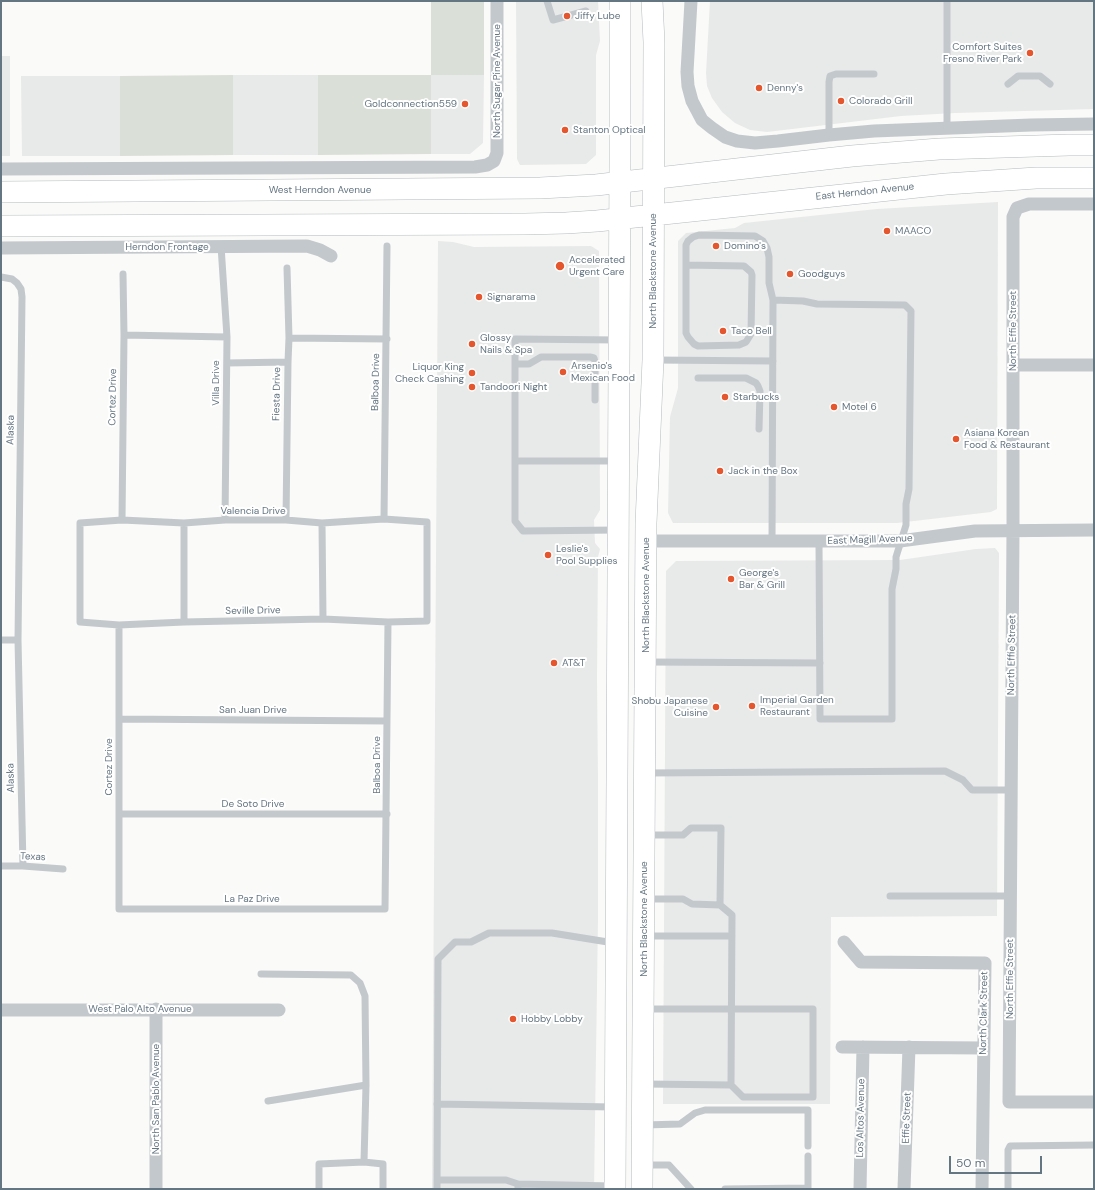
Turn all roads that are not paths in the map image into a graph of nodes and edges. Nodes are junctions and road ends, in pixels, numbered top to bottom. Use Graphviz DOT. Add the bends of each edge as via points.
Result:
graph roads {
  1 [pos="497,1"];
  2 [pos="547,1"];
  3 [pos="620,1"];
  4 [pos="691,1"];
  5 [pos="947,1"];
  6 [pos="651,7"];
  7 [pos="586,11"];
  8 [pos="874,74"];
  9 [pos="1008,84"];
  10 [pos="1050,84"];
  11 [pos="1094,124"];
  12 [pos="947,128"];
  13 [pos="829,135"];
  14 [pos="1094,145"];
  15 [pos="1,169"];
  16 [pos="1094,178"];
  17 [pos="637,180"];
  18 [pos="1,192"];
  19 [pos="1094,204"];
  20 [pos="637,217"];
  21 [pos="1,226"];
  22 [pos="221,246"];
  23 [pos="387,246"];
  24 [pos="1,248"];
  25 [pos="331,256"];
  26 [pos="686,265"];
  27 [pos="286,268"];
  28 [pos="123,274"];
  29 [pos="1,277"];
  30 [pos="773,300"];
  31 [pos="124,335"];
  32 [pos="226,337"];
  33 [pos="289,338"];
  34 [pos="387,339"];
  35 [pos="619,340"];
  36 [pos="653,360"];
  37 [pos="773,361"];
  38 [pos="288,362"];
  39 [pos="226,363"];
  40 [pos="515,364"];
  41 [pos="1013,365"];
  42 [pos="1094,365"];
  43 [pos="698,378"];
  44 [pos="595,400"];
  45 [pos="759,429"];
  46 [pos="515,461"];
  47 [pos="618,461"];
  48 [pos="384,519"];
  49 [pos="122,520"];
  50 [pos="225,520"];
  51 [pos="286,520"];
  52 [pos="184,523"];
  53 [pos="322,523"];
  54 [pos="618,530"];
  55 [pos="1013,530"];
  56 [pos="1094,530"];
  57 [pos="646,541"];
  58 [pos="900,541"];
  59 [pos="772,542"];
  60 [pos="819,542"];
  61 [pos="323,619"];
  62 [pos="427,621"];
  63 [pos="80,622"];
  64 [pos="184,622"];
  65 [pos="388,622"];
  66 [pos="119,625"];
  67 [pos="1,640"];
  68 [pos="18,640"];
  69 [pos="645,662"];
  70 [pos="820,663"];
  71 [pos="119,719"];
  72 [pos="387,721"];
  73 [pos="644,773"];
  74 [pos="1010,790"];
  75 [pos="119,814"];
  76 [pos="387,814"];
  77 [pos="644,835"];
  78 [pos="1,866"];
  79 [pos="22,866"];
  80 [pos="63,869"];
  81 [pos="890,896"];
  82 [pos="1010,896"];
  83 [pos="644,899"];
  84 [pos="720,905"];
  85 [pos="119,909"];
  86 [pos="385,909"];
  87 [pos="643,936"];
  88 [pos="732,936"];
  89 [pos="844,942"];
  90 [pos="616,944"];
  91 [pos="261,974"];
  92 [pos="156,1009"];
  93 [pos="643,1009"];
  94 [pos="732,1009"];
  95 [pos="1,1010"];
  96 [pos="279,1010"];
  97 [pos="842,1047"];
  98 [pos="863,1047"];
  99 [pos="909,1047"];
  100 [pos="984,1048"];
  101 [pos="643,1084"];
  102 [pos="366,1085"];
  103 [pos="731,1085"];
  104 [pos="268,1101"];
  105 [pos="1094,1102"];
  106 [pos="438,1104"];
  107 [pos="615,1107"];
  108 [pos="642,1125"];
  109 [pos="808,1146"];
  110 [pos="1094,1146"];
  111 [pos="808,1156"];
  112 [pos="364,1162"];
  113 [pos="642,1164"];
  114 [pos="437,1180"];
  115 [pos="518,1186"];
  116 [pos="586,1187"];
  117 [pos="616,1188"];
  118 [pos="156,1189"];
  119 [pos="319,1189"];
  120 [pos="383,1189"];
  121 [pos="437,1189"];
  122 [pos="642,1189"];
  123 [pos="691,1189"];
  124 [pos="725,1189"];
  125 [pos="860,1189"];
  126 [pos="904,1189"];
  127 [pos="982,1189"];
  128 [pos="1008,1189"];
  1 -- 15 [label="street, North Sugar Pine Avenue" via="497,153 494,161 487,165"];
  2 -- 7 [label="lane" via="553,20"];
  3 -- 17 [label="main road, North Blackstone Avenue"];
  4 -- 13 [label="street" via="688,86 692,101 702,120 725,137 737,141 755,143"];
  5 -- 12 [label="lane"];
  6 -- 17 [label="main road, North Blackstone Avenue" via="654,42"];
  8 -- 13 [label="lane" via="830,76"];
  9 -- 10 [label="lane" via="1018,76 1040,76"];
  11 -- 12 [label="street"];
  12 -- 13 [label="street"];
  14 -- 17 [label="main road" via="939,149"];
  16 -- 20 [label="main road, East Herndon Avenue" via="1036,178 962,183"];
  17 -- 18 [label="main road, West Herndon Avenue" via="500,189"];
  17 -- 20 [label="main road, North Blackstone Avenue"];
  17 -- 20 [label="main road, North Blackstone Avenue"];
  19 -- 41 [label="street, North Effie Street" via="1029,204 1017,208 1013,218"];
  20 -- 21 [label="main road" via="525,224"];
  20 -- 35 [label="main road, North Blackstone Avenue"];
  20 -- 36 [label="main road, North Blackstone Avenue"];
  22 -- 24 [label="street, Herndon Frontage"];
  22 -- 25 [label="street, Herndon Frontage" via="307,246"];
  22 -- 32 [label="lane, Villa Drive"];
  23 -- 34 [label="lane, Balboa Drive"];
  26 -- 26 [label="lane" via="746,267 752,275 751,334 746,342 739,345 698,346 688,337"];
  26 -- 30 [label="lane" via="686,245 696,236 755,236 763,241 770,257 769,283"];
  27 -- 33 [label="lane, Fiesta Drive"];
  28 -- 31 [label="lane, Cortez Drive"];
  29 -- 68 [label="lane, Alaska" via="17,283 22,297"];
  30 -- 37 [label="lane"];
  30 -- 58 [label="lane" via="817,304 905,305 910,312 909,489 906,525"];
  31 -- 32 [label="lane"];
  31 -- 49 [label="lane, Cortez Drive"];
  32 -- 39 [label="lane, Villa Drive"];
  33 -- 34 [label="lane"];
  33 -- 38 [label="lane, Fiesta Drive"];
  34 -- 48 [label="lane, Balboa Drive"];
  35 -- 40 [label="lane" via="515,340"];
  35 -- 47 [label="main road, North Blackstone Avenue"];
  36 -- 37 [label="lane"];
  36 -- 57 [label="main road, North Blackstone Avenue"];
  37 -- 59 [label="lane"];
  38 -- 39 [label="lane"];
  38 -- 51 [label="lane, Fiesta Drive"];
  39 -- 50 [label="lane, Villa Drive"];
  40 -- 44 [label="lane" via="529,364 541,357 590,356 595,362"];
  40 -- 46 [label="lane"];
  41 -- 42 [label="street"];
  41 -- 55 [label="street, North Effie Street"];
  43 -- 45 [label="lane" via="746,378 756,383 760,391"];
  46 -- 47 [label="lane"];
  46 -- 54 [label="lane" via="514,522 524,531"];
  47 -- 54 [label="main road, North Blackstone Avenue"];
  47 -- 57 [label="main road" via="632,476 632,524 640,540"];
  48 -- 53 [label="lane, Valencia Drive"];
  48 -- 62 [label="lane, Valencia Drive" via="427,522"];
  49 -- 52 [label="lane, Valencia Drive"];
  49 -- 63 [label="lane, Valencia Drive" via="80,523"];
  50 -- 51 [label="lane, Valencia Drive"];
  50 -- 52 [label="lane, Valencia Drive"];
  51 -- 53 [label="lane, Valencia Drive"];
  52 -- 64 [label="lane"];
  53 -- 61 [label="lane"];
  54 -- 69 [label="main road" via="627,539 633,558 632,646"];
  54 -- 90 [label="main road, North Blackstone Avenue"];
  55 -- 56 [label="street, East Magill Avenue"];
  55 -- 58 [label="street, East Magill Avenue" via="975,531"];
  55 -- 74 [label="street, North Effie Street"];
  57 -- 59 [label="street, East Magill Avenue"];
  57 -- 69 [label="main road, North Blackstone Avenue"];
  58 -- 60 [label="street, East Magill Avenue"];
  58 -- 70 [label="lane" via="892,589 892,719 820,719"];
  59 -- 60 [label="street, East Magill Avenue"];
  60 -- 70 [label="lane"];
  61 -- 64 [label="lane, Seville Drive"];
  61 -- 65 [label="lane, Seville Drive"];
  62 -- 65 [label="lane, Seville Drive"];
  63 -- 66 [label="lane, Seville Drive"];
  64 -- 66 [label="lane, Seville Drive"];
  65 -- 72 [label="lane, Balboa Drive"];
  66 -- 71 [label="lane, Cortez Drive"];
  67 -- 68 [label="lane"];
  68 -- 79 [label="lane, Alaska"];
  69 -- 70 [label="lane"];
  69 -- 73 [label="main road, North Blackstone Avenue"];
  71 -- 72 [label="lane, San Juan Drive"];
  71 -- 75 [label="lane, Cortez Drive"];
  72 -- 76 [label="lane, Balboa Drive"];
  73 -- 74 [label="lane" via="945,771 963,780 972,790"];
  73 -- 77 [label="main road, North Blackstone Avenue"];
  74 -- 82 [label="street, North Effie Street"];
  75 -- 76 [label="lane, De Soto Drive"];
  75 -- 85 [label="lane, Cortez Drive"];
  76 -- 86 [label="lane, Balboa Drive"];
  77 -- 83 [label="main road, North Blackstone Avenue"];
  77 -- 84 [label="lane" via="683,835 691,828 721,828"];
  78 -- 79 [label="lane, Texas"];
  79 -- 80 [label="lane, Texas"];
  81 -- 82 [label="lane"];
  82 -- 105 [label="street, North Effie Street" via="1009,1102"];
  83 -- 84 [label="lane" via="683,899 692,904"];
  83 -- 87 [label="main road, North Blackstone Avenue"];
  84 -- 88 [label="lane" via="732,915"];
  85 -- 86 [label="lane, La Paz Drive"];
  87 -- 88 [label="lane"];
  87 -- 93 [label="main road, North Blackstone Avenue"];
  88 -- 94 [label="lane"];
  89 -- 100 [label="street, North Clark Street" via="861,962 985,963"];
  90 -- 106 [label="lane" via="552,933 489,933 471,942 454,942 438,959"];
  90 -- 107 [label="main road, North Blackstone Avenue"];
  91 -- 102 [label="lane" via="351,975 360,984 365,996"];
  92 -- 95 [label="street, West Palo Alto Avenue"];
  92 -- 96 [label="street, West Palo Alto Avenue"];
  92 -- 118 [label="street, North San Pablo Avenue"];
  93 -- 94 [label="lane"];
  93 -- 101 [label="main road, North Blackstone Avenue"];
  94 -- 103 [label="lane"];
  94 -- 103 [label="lane" via="813,1009 813,1097 742,1097"];
  97 -- 98 [label="street"];
  98 -- 99 [label="street"];
  98 -- 125 [label="street, Los Altos Avenue"];
  99 -- 100 [label="street"];
  99 -- 126 [label="street, Effie Street"];
  100 -- 127 [label="street, North Clark Street"];
  101 -- 103 [label="lane"];
  101 -- 108 [label="main road, North Blackstone Avenue"];
  102 -- 104 [label="lane"];
  102 -- 112 [label="lane"];
  106 -- 107 [label="lane"];
  106 -- 114 [label="lane"];
  107 -- 117 [label="main road, North Blackstone Avenue"];
  108 -- 109 [label="lane" via="680,1124 695,1113 705,1110 808,1110"];
  108 -- 113 [label="main road, North Blackstone Avenue"];
  110 -- 128 [label="lane" via="1010,1146"];
  111 -- 124 [label="lane" via="808,1188"];
  112 -- 119 [label="lane" via="319,1164"];
  112 -- 120 [label="lane" via="383,1164"];
  113 -- 122 [label="main road, North Blackstone Avenue"];
  113 -- 123 [label="lane" via="669,1165"];
  114 -- 115 [label="lane" via="506,1180"];
  114 -- 121 [label="lane"];
  115 -- 116 [label="lane"];
  116 -- 117 [label="lane"];
}
